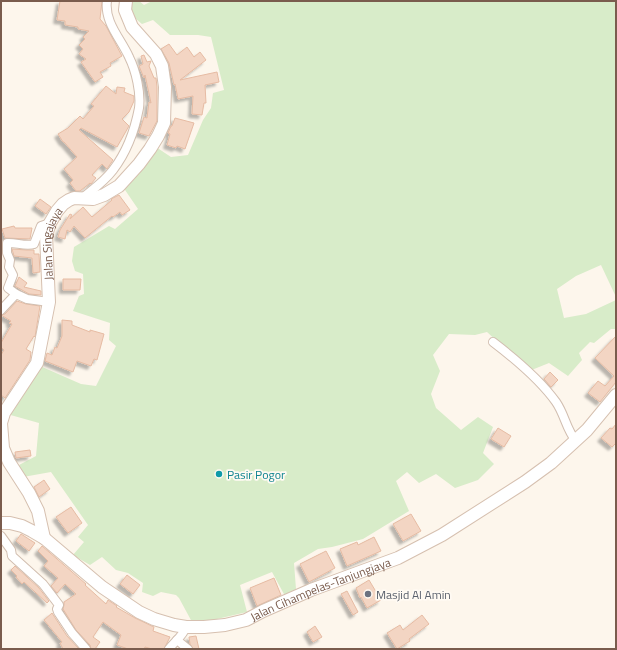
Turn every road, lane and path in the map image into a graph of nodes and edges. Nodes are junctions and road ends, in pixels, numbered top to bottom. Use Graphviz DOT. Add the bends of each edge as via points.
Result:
graph roads {
  1 [pos="107,1"];
  2 [pos="126,1"];
  3 [pos="81,199"];
  4 [pos="50,223"];
  5 [pos="16,294"];
  6 [pos="49,302"];
  7 [pos="1,310"];
  8 [pos="493,342"];
  9 [pos="616,395"];
  10 [pos="576,440"];
  11 [pos="1,523"];
  12 [pos="1,536"];
  13 [pos="44,538"];
  14 [pos="186,627"];
  15 [pos="178,640"];
  16 [pos="86,649"];
  17 [pos="169,649"];
  18 [pos="188,649"];
  1 -- 3 [label="street" via="110,23 134,71 139,92 139,107 123,154 107,178"];
  2 -- 3 [label="main road, Jalan Singajaya" via="124,10 132,27 156,54 162,66 165,87 164,124 146,154 119,186 93,199"];
  3 -- 4 [label="main road, Jalan Singajaya" via="74,198 63,204"];
  4 -- 5 [label="street" via="41,226 31,246 6,243 9,267 13,275 8,288"];
  4 -- 6 [label="main road, Jalan Singajaya" via="46,235"];
  5 -- 6 [label="street" via="27,299"];
  5 -- 7 [label="street"];
  6 -- 13 [label="main road, Jalan Singajaya" via="37,363 4,413 2,423 3,448 38,511"];
  8 -- 10 [label="street" via="527,371 555,401 568,430"];
  9 -- 10 [label="main road, Jalan Cihampelas-Tanjungjaya"];
  10 -- 14 [label="main road, Jalan Cihampelas-Tanjungjaya" via="540,472 456,527 398,558 311,590 246,620 204,627"];
  11 -- 13 [label="main road, Jalan Cihampelas-Tanjungjaya" via="22,526"];
  12 -- 16 [label="street" via="11,550 12,556 54,597 59,605 58,612"];
  13 -- 14 [label="main road, Jalan Cihampelas-Tanjungjaya" via="102,587 139,612"];
  14 -- 15 [label="street"];
  15 -- 17 [label="street"];
  15 -- 18 [label="street"];
}
